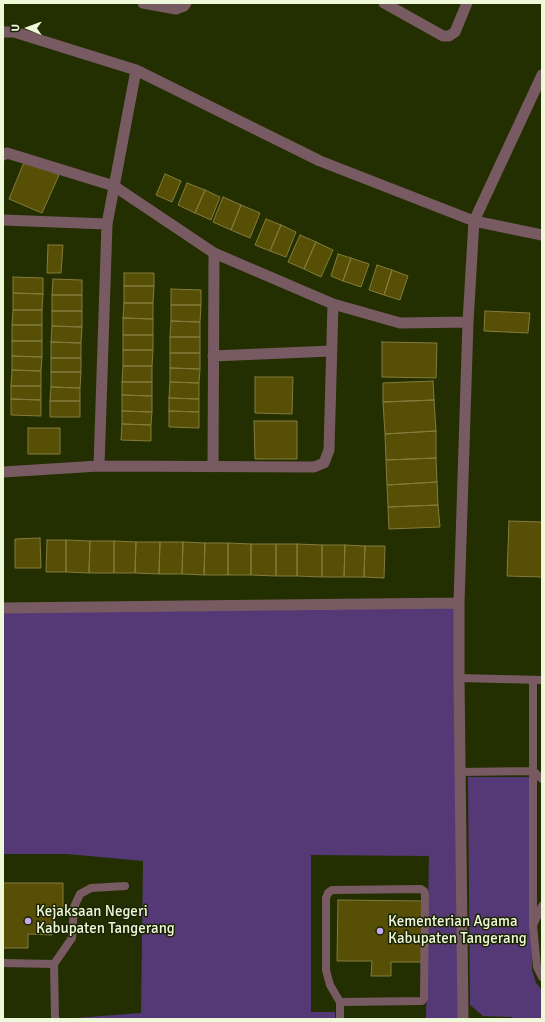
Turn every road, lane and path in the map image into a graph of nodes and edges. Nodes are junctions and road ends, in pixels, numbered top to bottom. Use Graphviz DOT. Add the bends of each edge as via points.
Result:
graph roads {
  1 [pos="143,3"];
  2 [pos="186,3"];
  3 [pos="384,3"];
  4 [pos="467,3"];
  5 [pos="3,32"];
  6 [pos="136,70"];
  7 [pos="542,75"];
  8 [pos="3,155"];
  9 [pos="114,186"];
  10 [pos="3,220"];
  11 [pos="474,221"];
  12 [pos="107,224"];
  13 [pos="542,235"];
  14 [pos="214,253"];
  15 [pos="333,304"];
  16 [pos="468,322"];
  17 [pos="331,351"];
  18 [pos="213,356"];
  19 [pos="99,466"];
  20 [pos="213,467"];
  21 [pos="3,472"];
  22 [pos="460,603"];
  23 [pos="3,608"];
  24 [pos="459,678"];
  25 [pos="533,680"];
  26 [pos="542,680"];
  27 [pos="460,772"];
  28 [pos="533,772"];
  29 [pos="542,778"];
  30 [pos="124,886"];
  31 [pos="542,906"];
  32 [pos="533,925"];
  33 [pos="3,963"];
  34 [pos="54,964"];
  35 [pos="542,977"];
  36 [pos="340,1002"];
  37 [pos="55,1019"];
  38 [pos="340,1019"];
  39 [pos="463,1019"];
  1 -- 2 [label="street" via="176,9"];
  3 -- 4 [label="street" via="443,36 455,32"];
  5 -- 6 [label="street" via="14,32"];
  6 -- 9 [label="street"];
  6 -- 11 [label="street" via="320,161"];
  7 -- 11 [label="street"];
  8 -- 9 [label="street" via="6,153"];
  9 -- 12 [label="street"];
  9 -- 14 [label="street"];
  10 -- 12 [label="street"];
  11 -- 13 [label="street"];
  11 -- 16 [label="street"];
  12 -- 19 [label="street"];
  14 -- 15 [label="street"];
  14 -- 18 [label="street"];
  15 -- 16 [label="street" via="400,323"];
  15 -- 17 [label="street"];
  16 -- 22 [label="street"];
  17 -- 18 [label="street"];
  17 -- 20 [label="street" via="328,450 324,463 314,467"];
  18 -- 20 [label="street"];
  19 -- 20 [label="street"];
  19 -- 21 [label="street"];
  22 -- 23 [label="street"];
  22 -- 24 [label="street"];
  24 -- 25 [label="lane"];
  24 -- 27 [label="street"];
  25 -- 26 [label="lane"];
  25 -- 28 [label="lane"];
  27 -- 28 [label="lane"];
  27 -- 39 [label="street"];
  28 -- 29 [label="lane"];
  28 -- 32 [label="lane"];
  30 -- 34 [label="lane" via="91,888 80,894 74,907 72,938"];
  31 -- 32 [label="lane"];
  32 -- 35 [label="lane" via="537,967"];
  33 -- 34 [label="lane"];
  34 -- 37 [label="lane"];
  36 -- 36 [label="lane" via="422,1001 424,891 332,890 328,893 326,970 330,985"];
  36 -- 38 [label="lane"];
}
